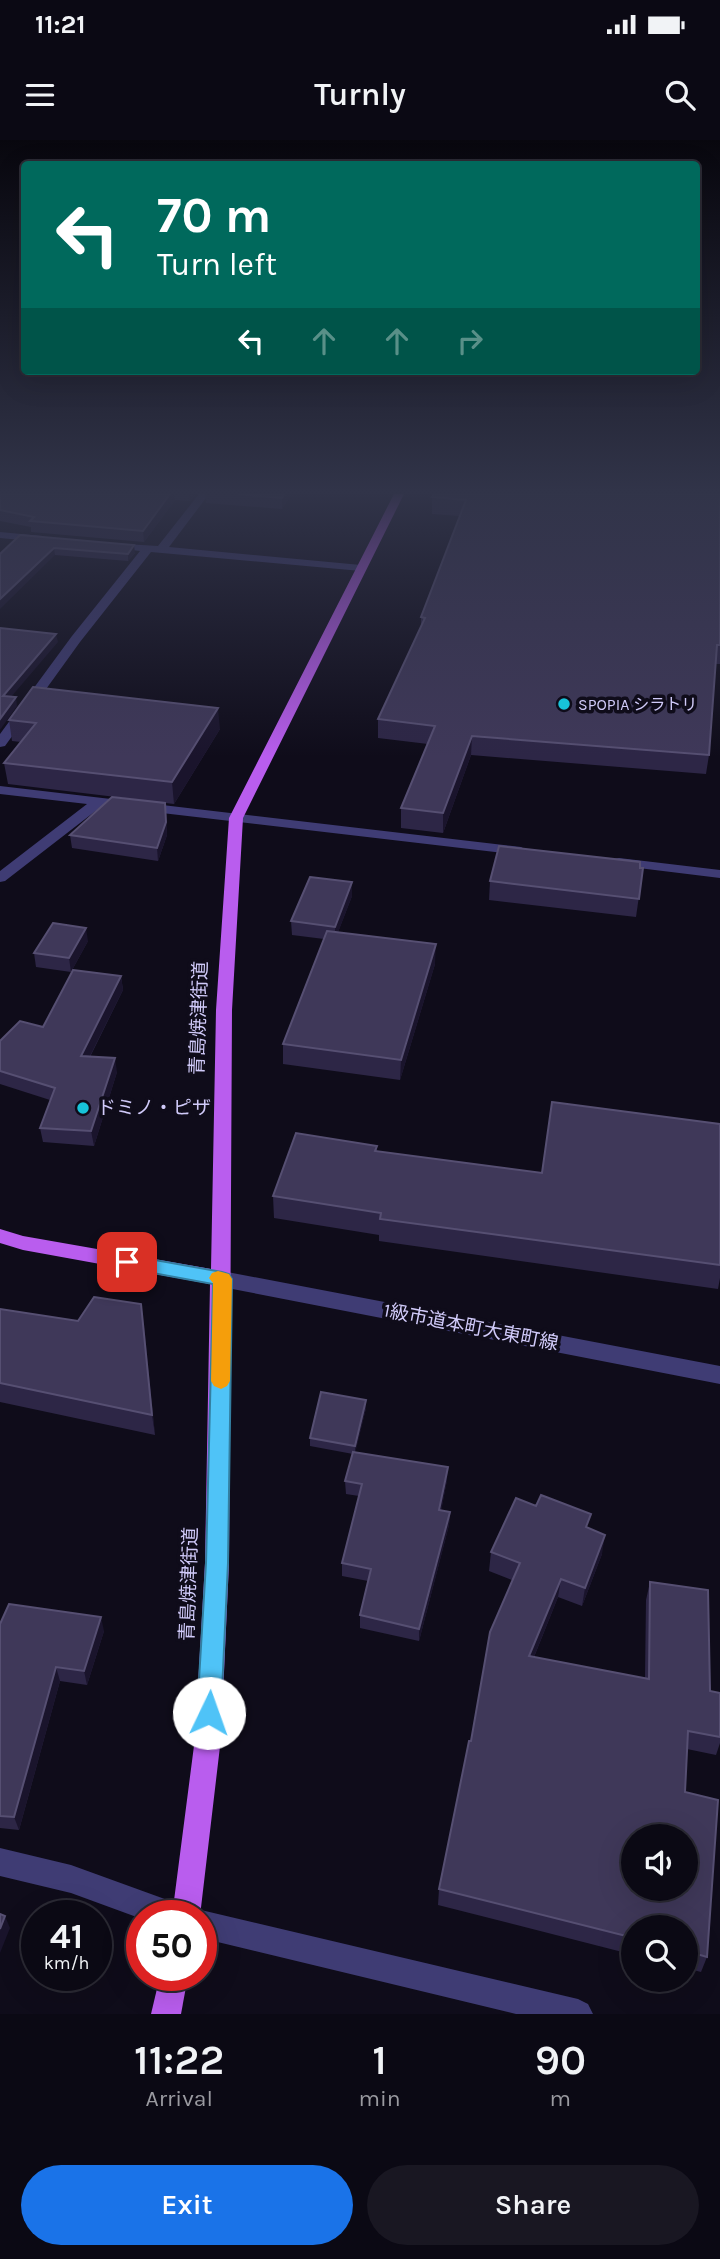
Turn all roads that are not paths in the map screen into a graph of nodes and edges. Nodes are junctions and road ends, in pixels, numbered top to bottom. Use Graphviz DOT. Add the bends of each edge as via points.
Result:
graph roads {
  1 [pos="126,581"];
  2 [pos="354,581"];
  3 [pos="0,743"];
  4 [pos="0,790"];
  5 [pos="99,802"];
  6 [pos="236,818"];
  7 [pos="540,853"];
  8 [pos="609,861"];
  9 [pos="720,874"];
  10 [pos="0,878"];
  11 [pos="0,1236"];
  12 [pos="222,1279"];
  13 [pos="720,1375"];
  14 [pos="0,1862"];
  15 [pos="128,1900"];
  16 [pos="188,1900"];
  17 [pos="217,1928"];
  18 [pos="171,1991"];
  19 [pos="166,2014"];
  20 [pos="578,2014"];
  1 -- 3 [label="street" via="76,639"];
  2 -- 6 [label="main road, 青島焼津街道"];
  4 -- 5 [label="street"];
  5 -- 6 [label="street"];
  5 -- 10 [label="street"];
  6 -- 7 [label="street"];
  6 -- 12 [label="main road, 青島焼津街道" via="224,1010"];
  8 -- 9 [label="street"];
  11 -- 12 [label="main road"];
  12 -- 13 [label="street, 1級市道本町大東町線"];
  12 -- 16 [label="main road, 青島焼津街道" via="217,1563 208,1738"];
  14 -- 15 [label="street"];
  17 -- 20 [label="street"];
  18 -- 19 [label="main road"];
}
